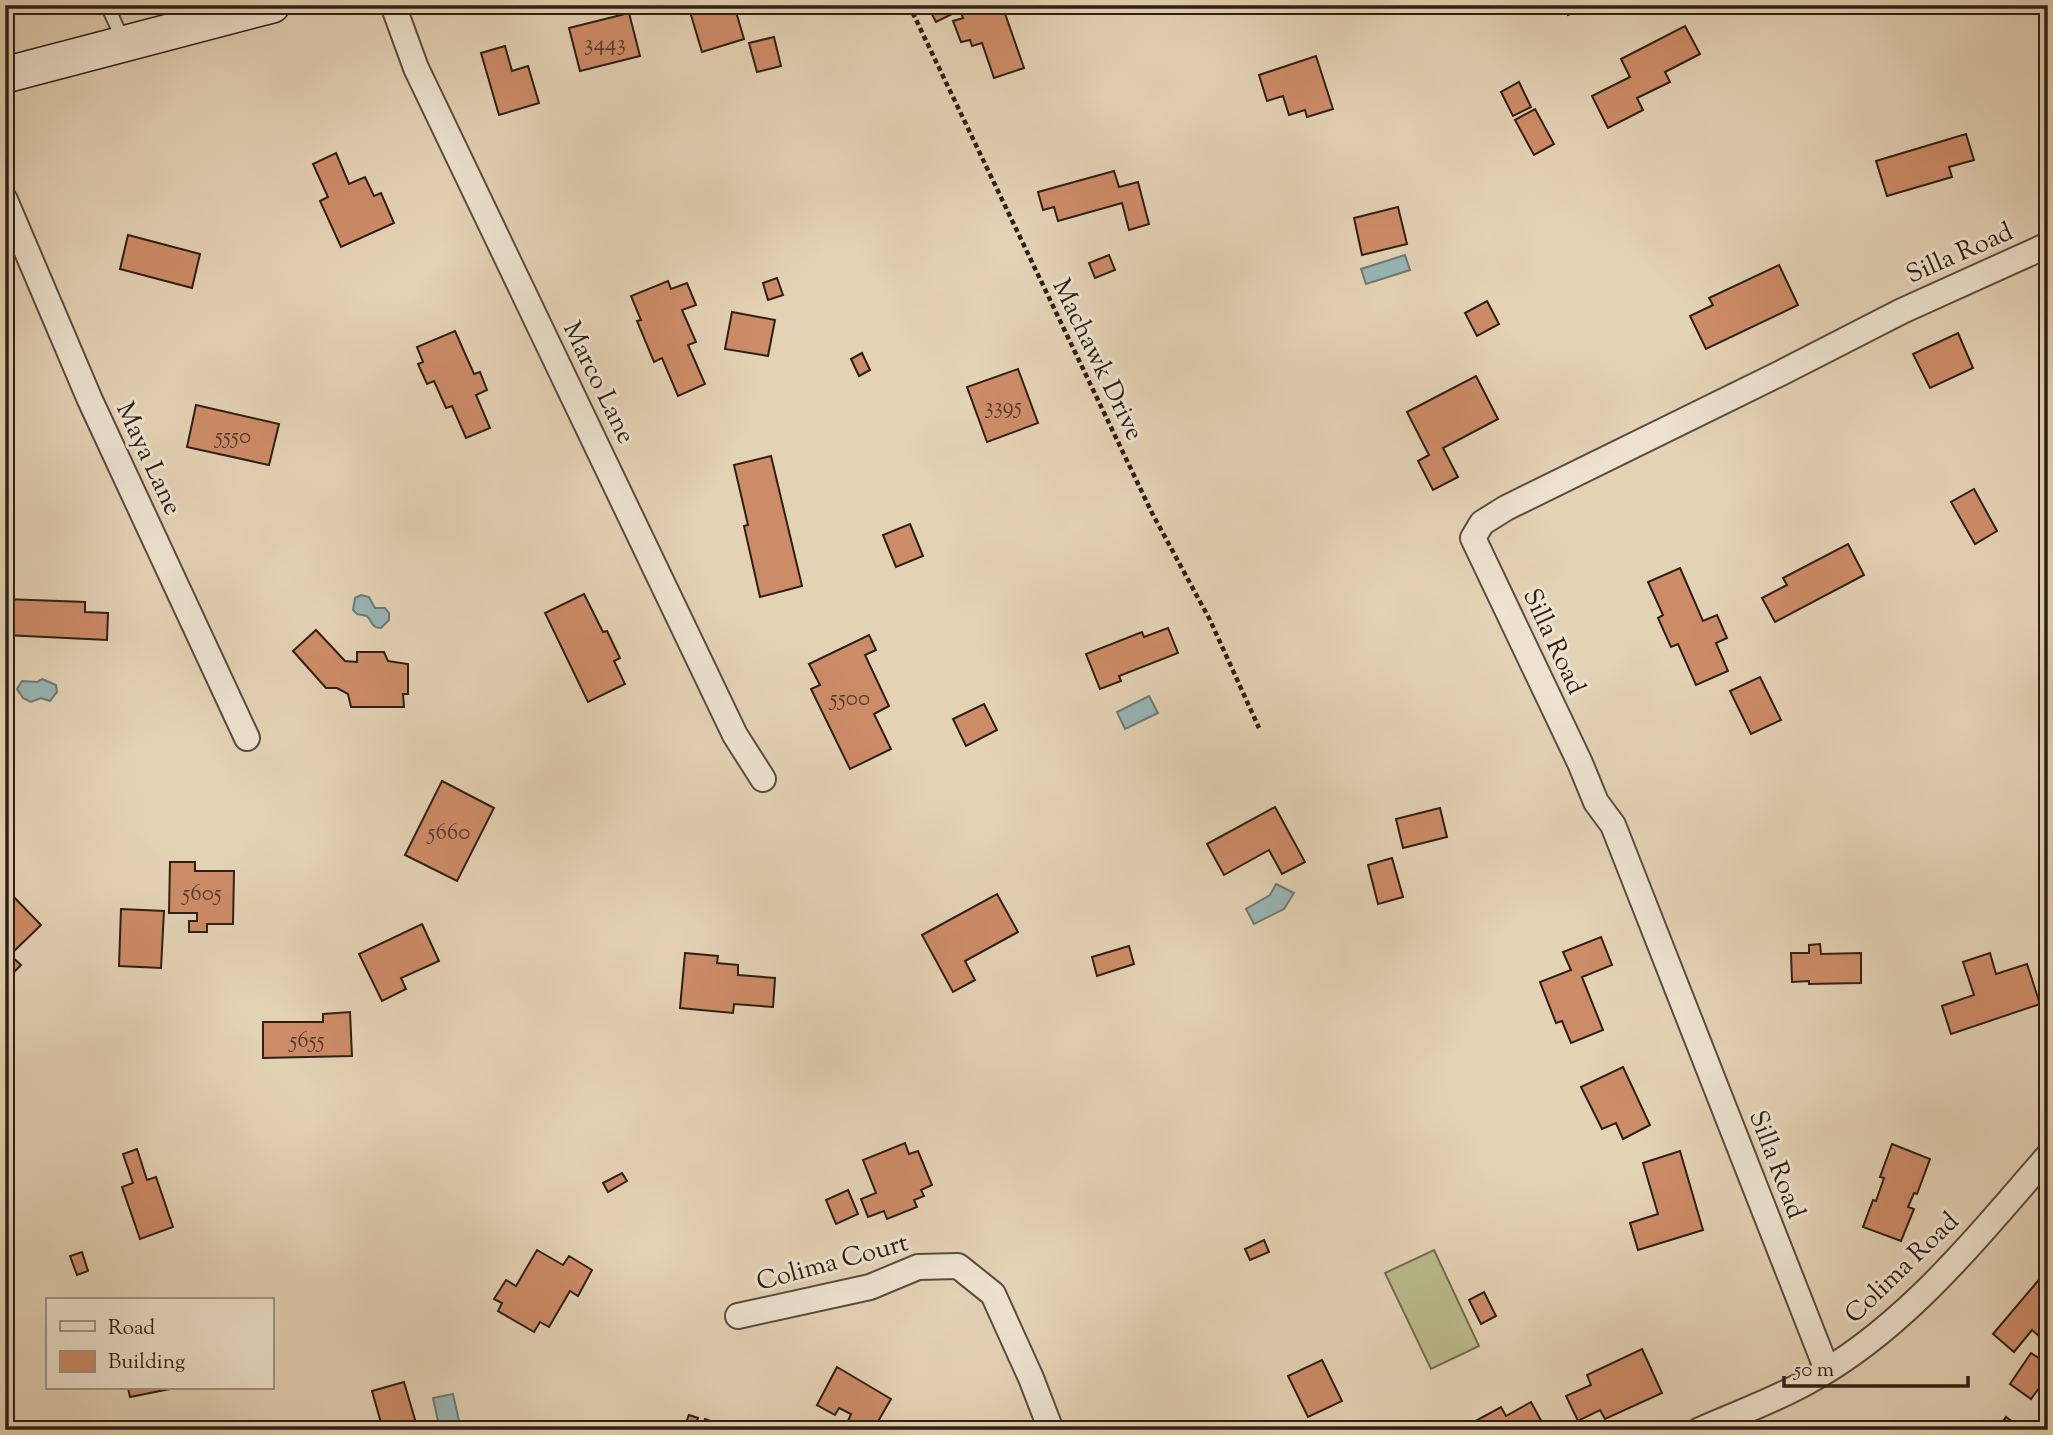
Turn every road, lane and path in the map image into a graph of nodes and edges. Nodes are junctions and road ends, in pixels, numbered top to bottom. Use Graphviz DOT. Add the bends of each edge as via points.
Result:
graph roads {
  1 [pos="107,5"];
  2 [pos="272,5"];
  3 [pos="393,5"];
  4 [pos="909,5"];
  5 [pos="124,44"];
  6 [pos="5,75"];
  7 [pos="5,200"];
  8 [pos="2048,245"];
  9 [pos="1259,728"];
  10 [pos="247,738"];
  11 [pos="763,779"];
  12 [pos="2048,1156"];
  13 [pos="738,1317"];
  14 [pos="1827,1370"];
  15 [pos="1051,1430"];
  16 [pos="1700,1430"];
  1 -- 5 [label="lane"];
  2 -- 5 [label="main road"];
  3 -- 11 [label="street, Marco Lane" via="416,68 736,735"];
  4 -- 9 [label="path, Machawk Drive"];
  5 -- 6 [label="main road"];
  7 -- 10 [label="street, Maya Lane" via="90,400"];
  8 -- 14 [label="street, Silla Road" via="1902,310 1506,508 1482,523 1473,538 1596,802 1613,825"];
  12 -- 14 [label="street, Colima Road" via="1950,1268 1864,1345"];
  13 -- 15 [label="street, Colima Court" via="870,1287 918,1267 958,1266 993,1294"];
  14 -- 16 [label="street, Colima Road"];
}
